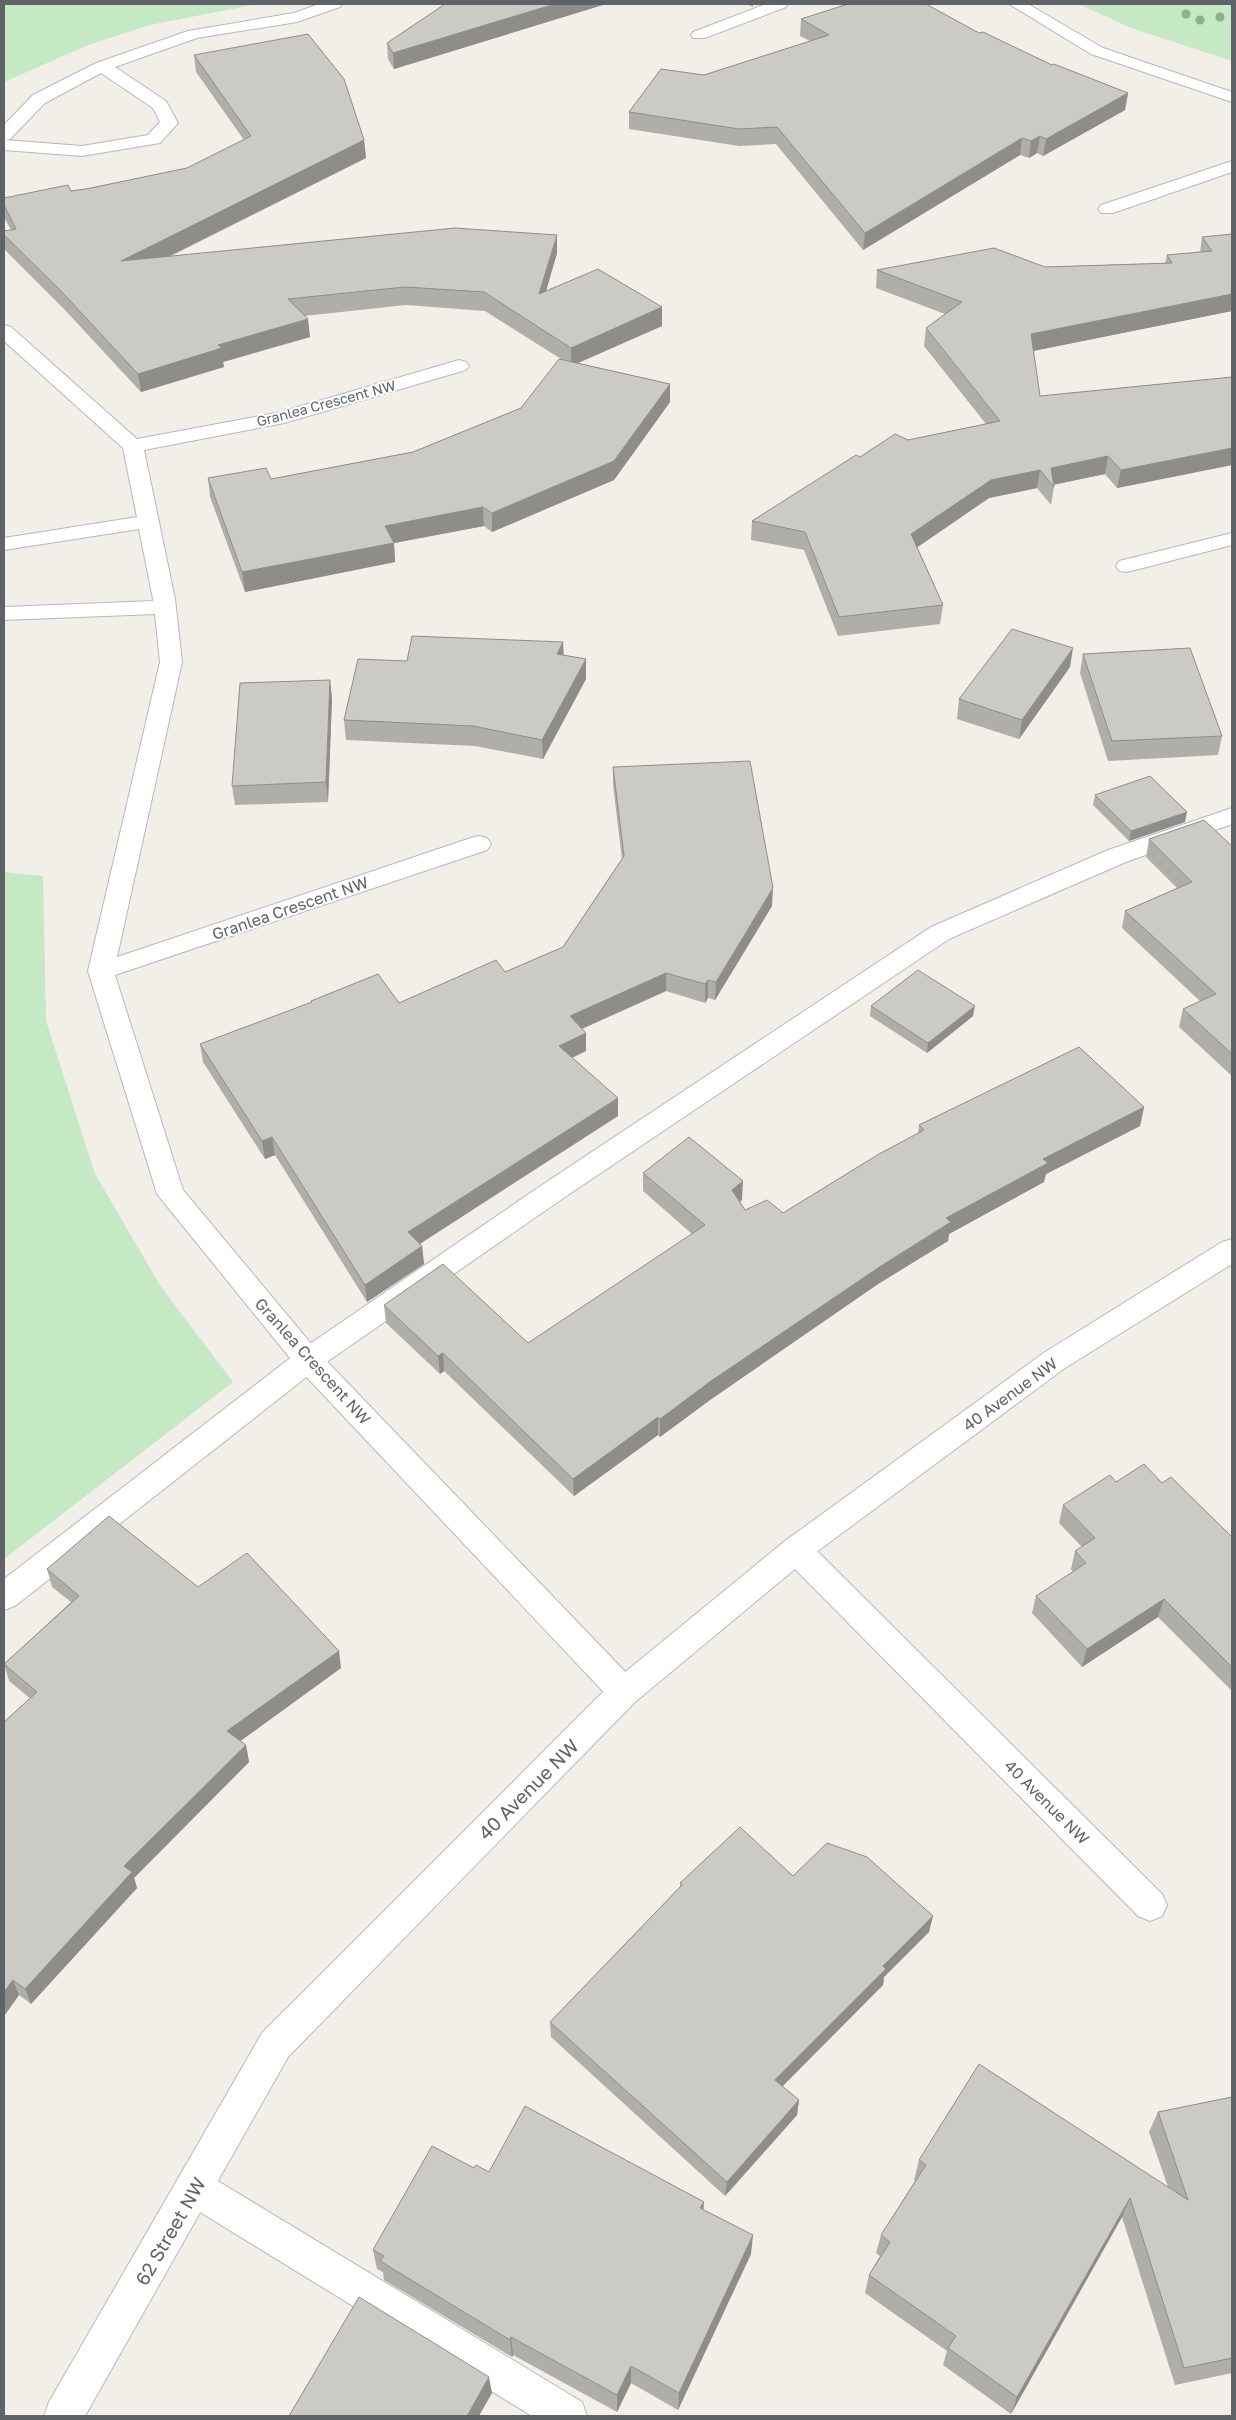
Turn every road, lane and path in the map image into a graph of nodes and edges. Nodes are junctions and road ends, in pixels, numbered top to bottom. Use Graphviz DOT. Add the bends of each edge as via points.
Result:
graph roads {
  1 [pos="334,4"];
  2 [pos="780,4"];
  3 [pos="1017,4"];
  4 [pos="699,35"];
  5 [pos="102,66"];
  6 [pos="1232,98"];
  7 [pos="4,135"];
  8 [pos="4,145"];
  9 [pos="1232,166"];
  10 [pos="1107,209"];
  11 [pos="4,331"];
  12 [pos="459,366"];
  13 [pos="133,446"];
  14 [pos="148,521"];
  15 [pos="1232,539"];
  16 [pos="4,544"];
  17 [pos="1127,566"];
  18 [pos="165,607"];
  19 [pos="4,614"];
  20 [pos="1232,816"];
  21 [pos="479,844"];
  22 [pos="101,971"];
  23 [pos="1232,1250"];
  24 [pos="308,1360"];
  25 [pos="796,1550"];
  26 [pos="4,1597"];
  27 [pos="624,1692"];
  28 [pos="1150,1905"];
  29 [pos="275,2045"];
  30 [pos="195,2188"];
  31 [pos="63,2416"];
  32 [pos="568,2416"];
  1 -- 5 [label="street" via="297,17 194,34"];
  2 -- 4 [label="street"];
  3 -- 6 [label="street" via="1096,51"];
  5 -- 7 [label="street" via="39,99"];
  5 -- 8 [label="street" via="160,105 169,123 154,139 82,151"];
  9 -- 10 [label="street"];
  11 -- 13 [label="street"];
  12 -- 13 [label="street, Granlea Crescent NW" via="284,417"];
  13 -- 14 [label="street"];
  14 -- 16 [label="street"];
  14 -- 18 [label="street"];
  15 -- 17 [label="street"];
  18 -- 19 [label="street"];
  18 -- 22 [label="street" via="171,662"];
  20 -- 24 [label="street" via="1117,856 940,933 552,1192"];
  21 -- 22 [label="street, Granlea Crescent NW"];
  22 -- 24 [label="street, Granlea Crescent NW" via="171,1194"];
  23 -- 25 [label="street, 40 Avenue NW" via="1054,1360"];
  24 -- 26 [label="street"];
  24 -- 27 [label="street, Granlea Crescent NW"];
  25 -- 27 [label="street, 40 Avenue NW"];
  25 -- 28 [label="street, 40 Avenue NW"];
  27 -- 29 [label="street, 40 Avenue NW"];
  29 -- 30 [label="street, 62 Street NW"];
  30 -- 31 [label="street, 62 Street NW"];
  30 -- 32 [label="street"];
}
